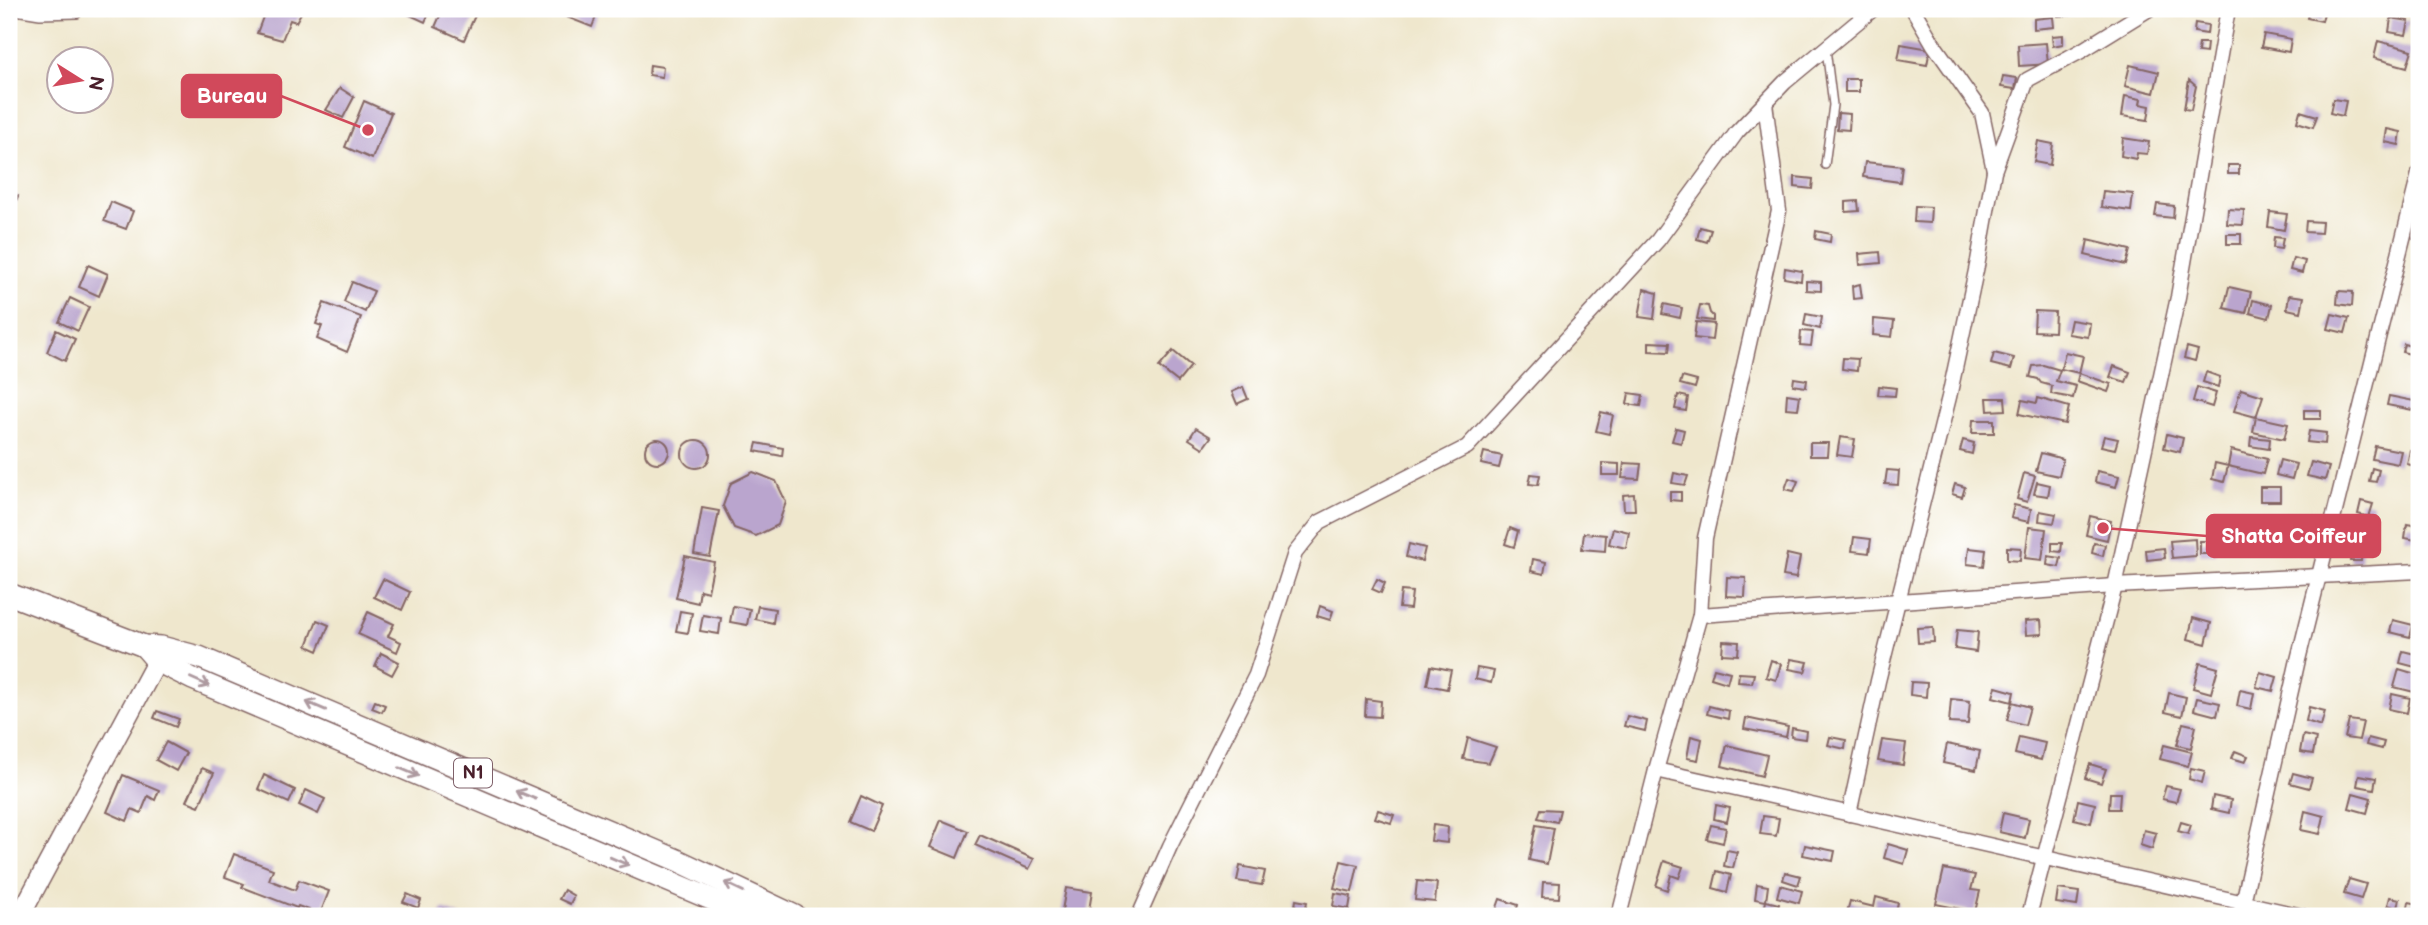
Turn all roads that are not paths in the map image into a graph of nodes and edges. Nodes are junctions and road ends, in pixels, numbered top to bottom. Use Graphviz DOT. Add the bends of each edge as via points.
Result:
graph roads {
  1 [pos="1873,9"];
  2 [pos="1913,9"];
  3 [pos="2149,9"];
  4 [pos="2228,9"];
  5 [pos="9,10"];
  6 [pos="77,14"];
  7 [pos="1826,49"];
  8 [pos="1765,103"];
  9 [pos="1825,165"];
  10 [pos="1994,172"];
  11 [pos="2419,174"];
  12 [pos="2419,571"];
  13 [pos="2319,576"];
  14 [pos="2115,586"];
  15 [pos="9,594"];
  16 [pos="1897,603"];
  17 [pos="1700,615"];
  18 [pos="154,651"];
  19 [pos="1656,770"];
  20 [pos="1849,814"];
  21 [pos="2043,858"];
  22 [pos="2241,910"];
  23 [pos="724,911"];
  24 [pos="20,916"];
  25 [pos="751,916"];
  26 [pos="795,916"];
  27 [pos="1139,916"];
  28 [pos="1619,916"];
  29 [pos="2029,916"];
  30 [pos="2302,916"];
  1 -- 7 [label="street"];
  2 -- 10 [label="street" via="1982,113"];
  3 -- 10 [label="street" via="2027,80"];
  4 -- 14 [label="street" via="2178,297"];
  5 -- 6 [label="lane"];
  7 -- 8 [label="street"];
  7 -- 9 [label="lane" via="1833,105"];
  8 -- 17 [label="street" via="1779,211 1706,538"];
  8 -- 27 [label="street" via="1737,132 1658,240 1467,447 1320,522 1295,553 1256,675"];
  10 -- 16 [label="street" via="1949,397"];
  11 -- 13 [label="street"];
  12 -- 13 [label="street"];
  13 -- 14 [label="street"];
  13 -- 22 [label="street"];
  14 -- 16 [label="street"];
  14 -- 21 [label="street"];
  15 -- 18 [label="main road, N1"];
  16 -- 17 [label="street"];
  16 -- 20 [label="street"];
  17 -- 19 [label="street"];
  18 -- 23 [label="main road, N1, one-way" via="243,700"];
  18 -- 24 [label="street"];
  26 -- 18 [label="main road, N1, one-way" via="677,860 199,657"];
  19 -- 20 [label="street"];
  19 -- 28 [label="street"];
  20 -- 21 [label="street"];
  21 -- 22 [label="street"];
  21 -- 29 [label="street"];
  22 -- 30 [label="street"];
  23 -- 25 [label="main road, N1"];
}
